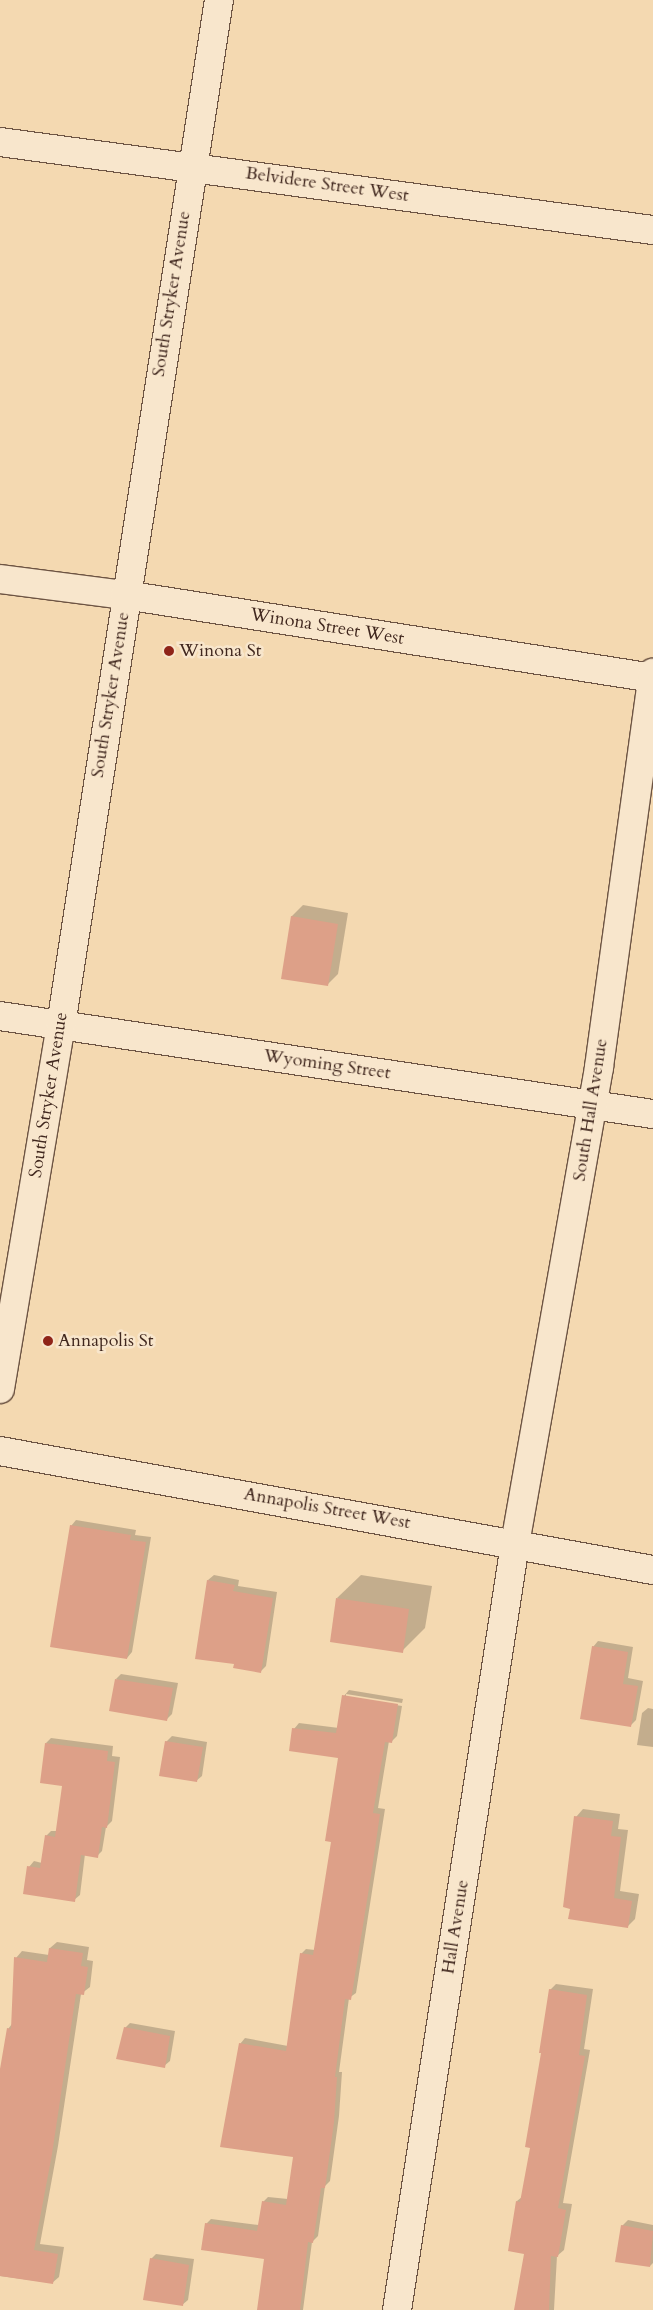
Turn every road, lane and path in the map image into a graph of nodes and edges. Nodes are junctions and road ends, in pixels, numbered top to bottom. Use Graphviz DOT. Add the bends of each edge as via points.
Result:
graph roads {
  1 [pos="219,0"];
  2 [pos="0,142"];
  3 [pos="192,167"];
  4 [pos="653,230"];
  5 [pos="0,579"];
  6 [pos="125,595"];
  7 [pos="653,677"];
  8 [pos="0,1016"];
  9 [pos="61,1025"];
  10 [pos="594,1104"];
  11 [pos="653,1114"];
  12 [pos="0,1389"];
  13 [pos="0,1451"];
  14 [pos="515,1544"];
  15 [pos="653,1570"];
  16 [pos="397,2310"];
  1 -- 3 [label="street, South Stryker Avenue"];
  2 -- 3 [label="street, Belvidere Street West"];
  3 -- 4 [label="street, Belvidere Street West"];
  3 -- 6 [label="street, South Stryker Avenue"];
  5 -- 6 [label="street, Winona Street West"];
  6 -- 7 [label="street, Winona Street West"];
  6 -- 9 [label="street, South Stryker Avenue"];
  7 -- 10 [label="street, South Hall Avenue"];
  8 -- 9 [label="street, Wyoming Street"];
  9 -- 10 [label="street, Wyoming Street"];
  9 -- 12 [label="street, South Stryker Avenue"];
  10 -- 11 [label="street, Wyoming Street"];
  10 -- 14 [label="street, South Hall Avenue"];
  13 -- 14 [label="street, Annapolis Street West"];
  14 -- 15 [label="street, Annapolis Street West"];
  14 -- 16 [label="street, Hall Avenue"];
}
